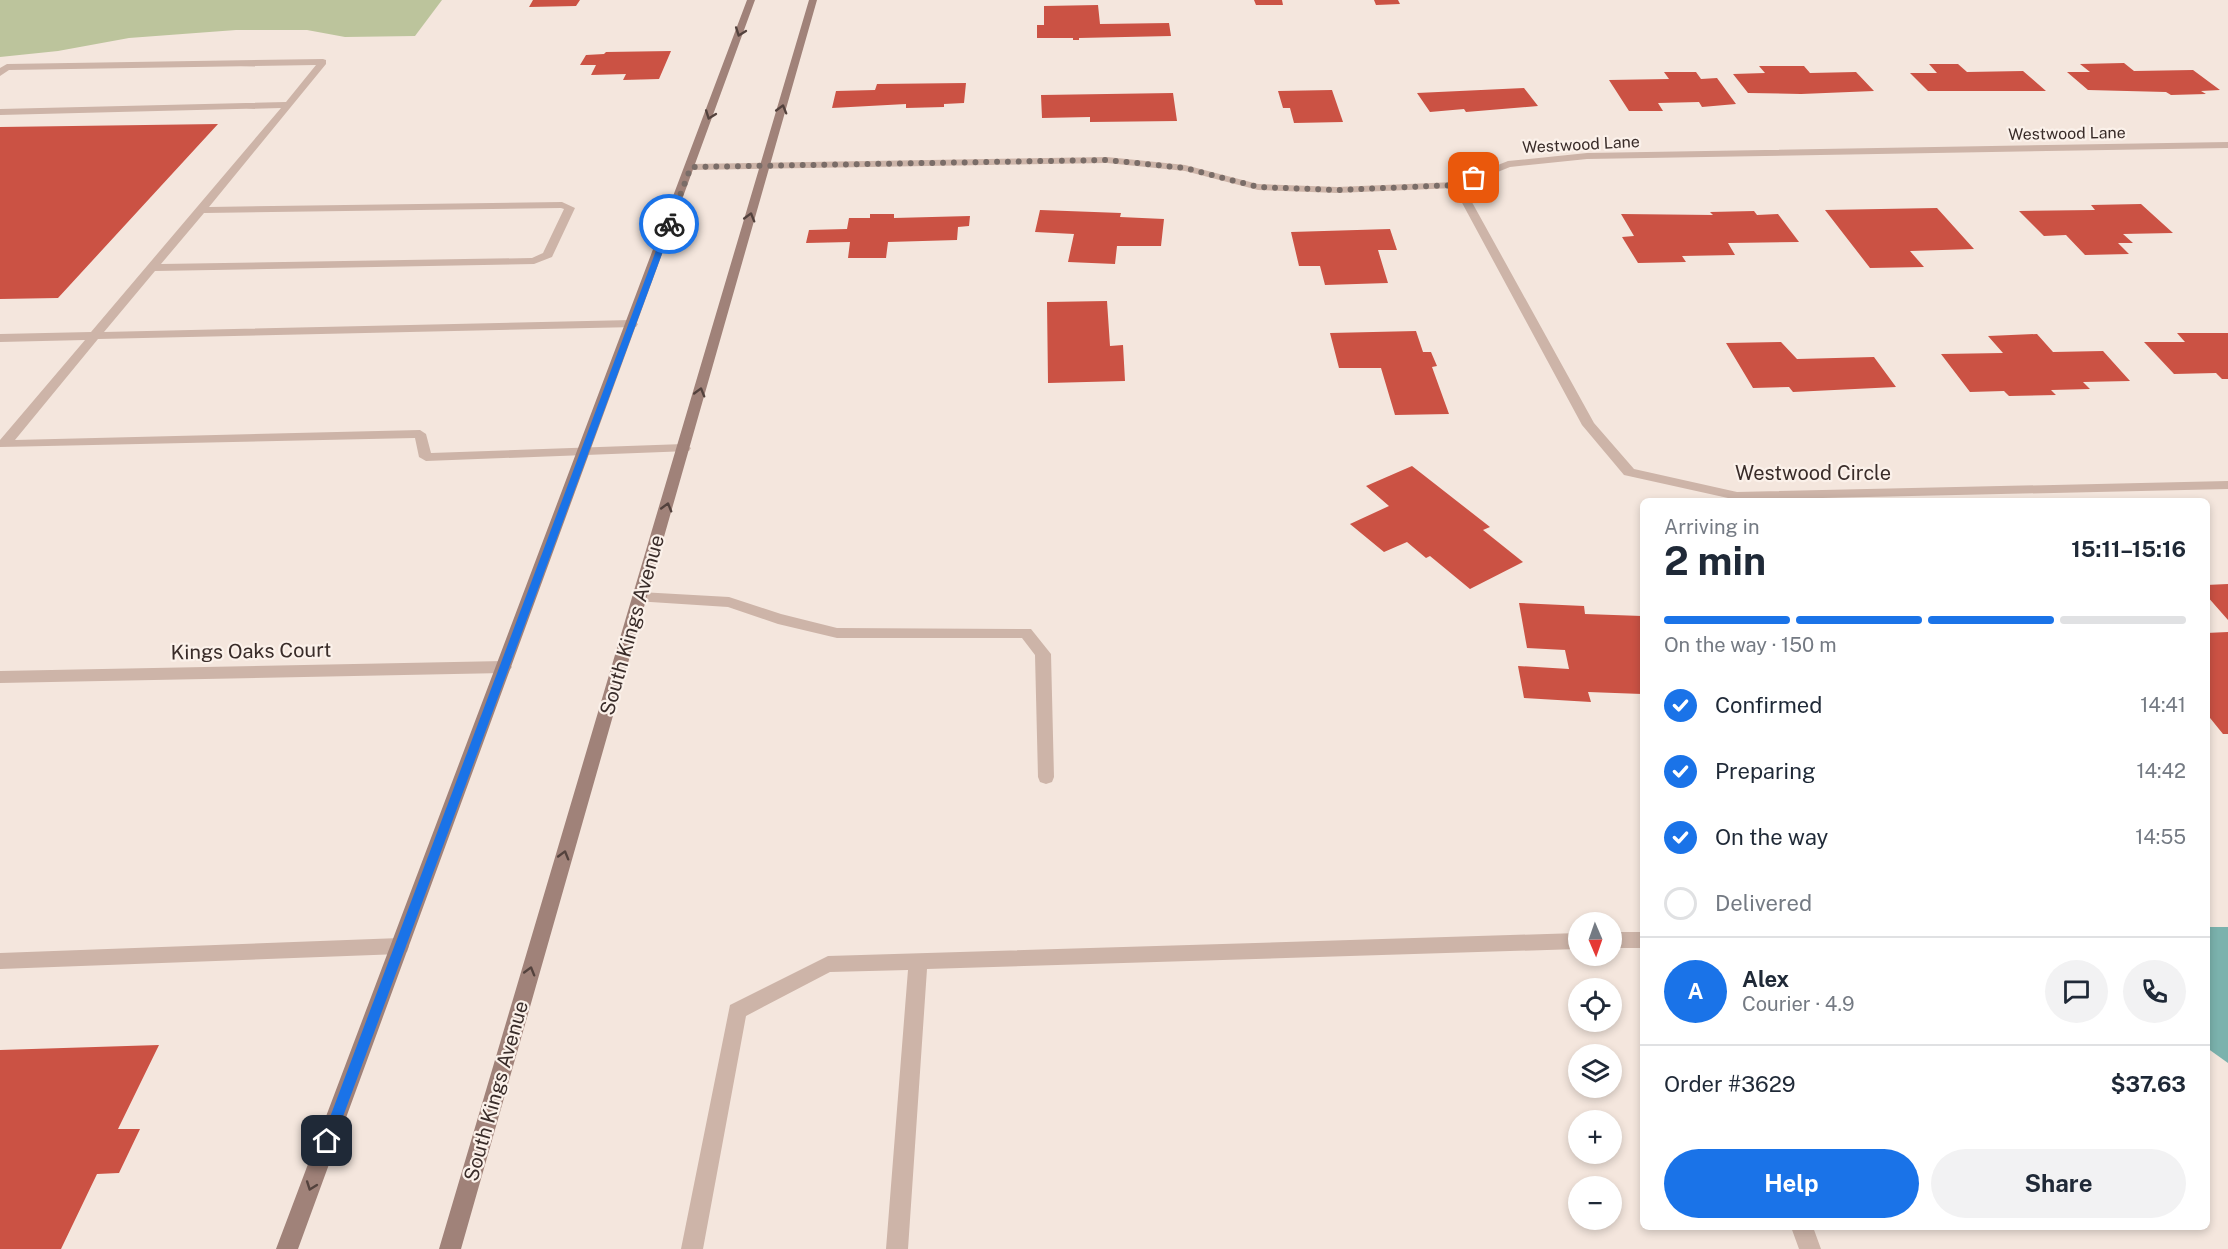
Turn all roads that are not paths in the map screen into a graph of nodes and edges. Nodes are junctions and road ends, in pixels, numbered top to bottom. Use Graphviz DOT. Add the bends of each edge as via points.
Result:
graph roads {
  1 [pos="751,0"];
  2 [pos="813,0"];
  3 [pos="2,69"];
  4 [pos="289,105"];
  5 [pos="0,112"];
  6 [pos="2228,145"];
  7 [pos="765,165"];
  8 [pos="691,167"];
  9 [pos="1457,185"];
  10 [pos="201,210"];
  11 [pos="152,268"];
  12 [pos="632,324"];
  13 [pos="94,337"];
  14 [pos="0,338"];
  15 [pos="684,448"];
  16 [pos="585,451"];
  17 [pos="2228,485"];
  18 [pos="640,597"];
  19 [pos="504,667"];
  20 [pos="0,677"];
  21 [pos="1046,777"];
  22 [pos="1622,940"];
  23 [pos="1640,940"];
  24 [pos="1568,941"];
  25 [pos="400,946"];
  26 [pos="0,961"];
  27 [pos="918,962"];
  28 [pos="1803,1230"];
  29 [pos="287,1249"];
  30 [pos="450,1249"];
  31 [pos="692,1249"];
  32 [pos="897,1249"];
  33 [pos="1810,1249"];
  1 -- 8 [label="main road, one-way"];
  7 -- 2 [label="main road, South Kings Avenue, one-way"];
  3 -- 4 [label="street" via="323,62"];
  4 -- 5 [label="street"];
  4 -- 10 [label="street"];
  6 -- 9 [label="street, Westwood Lane" via="1587,156 1508,164"];
  7 -- 8 [label="street, Westwood Lane"];
  7 -- 9 [label="street, Westwood Lane" via="1107,160 1185,168 1258,187 1337,190"];
  15 -- 7 [label="main road, South Kings Avenue, one-way"];
  8 -- 12 [label="main road"];
  9 -- 17 [label="street, Westwood Circle" via="1588,424 1629,472 1737,496"];
  10 -- 11 [label="street"];
  10 -- 11 [label="street" via="562,205 570,208 548,255 534,261"];
  11 -- 13 [label="street"];
  12 -- 13 [label="street"];
  12 -- 16 [label="main road"];
  13 -- 14 [label="street"];
  13 -- 16 [label="street" via="4,444 420,434 426,457"];
  15 -- 16 [label="street"];
  18 -- 15 [label="main road, South Kings Avenue, one-way"];
  16 -- 19 [label="main road"];
  18 -- 21 [label="street" via="729,602 778,620 837,633 1026,633 1044,654"];
  30 -- 18 [label="main road, South Kings Avenue, one-way"];
  19 -- 20 [label="street, Kings Oaks Court"];
  19 -- 25 [label="main road"];
  22 -- 23 [label="street"];
  24 -- 27 [label="street"];
  25 -- 26 [label="street"];
  25 -- 29 [label="main road, one-way"];
  27 -- 31 [label="street" via="828,964 737,1011"];
  27 -- 32 [label="street"];
  28 -- 33 [label="street"];
}
